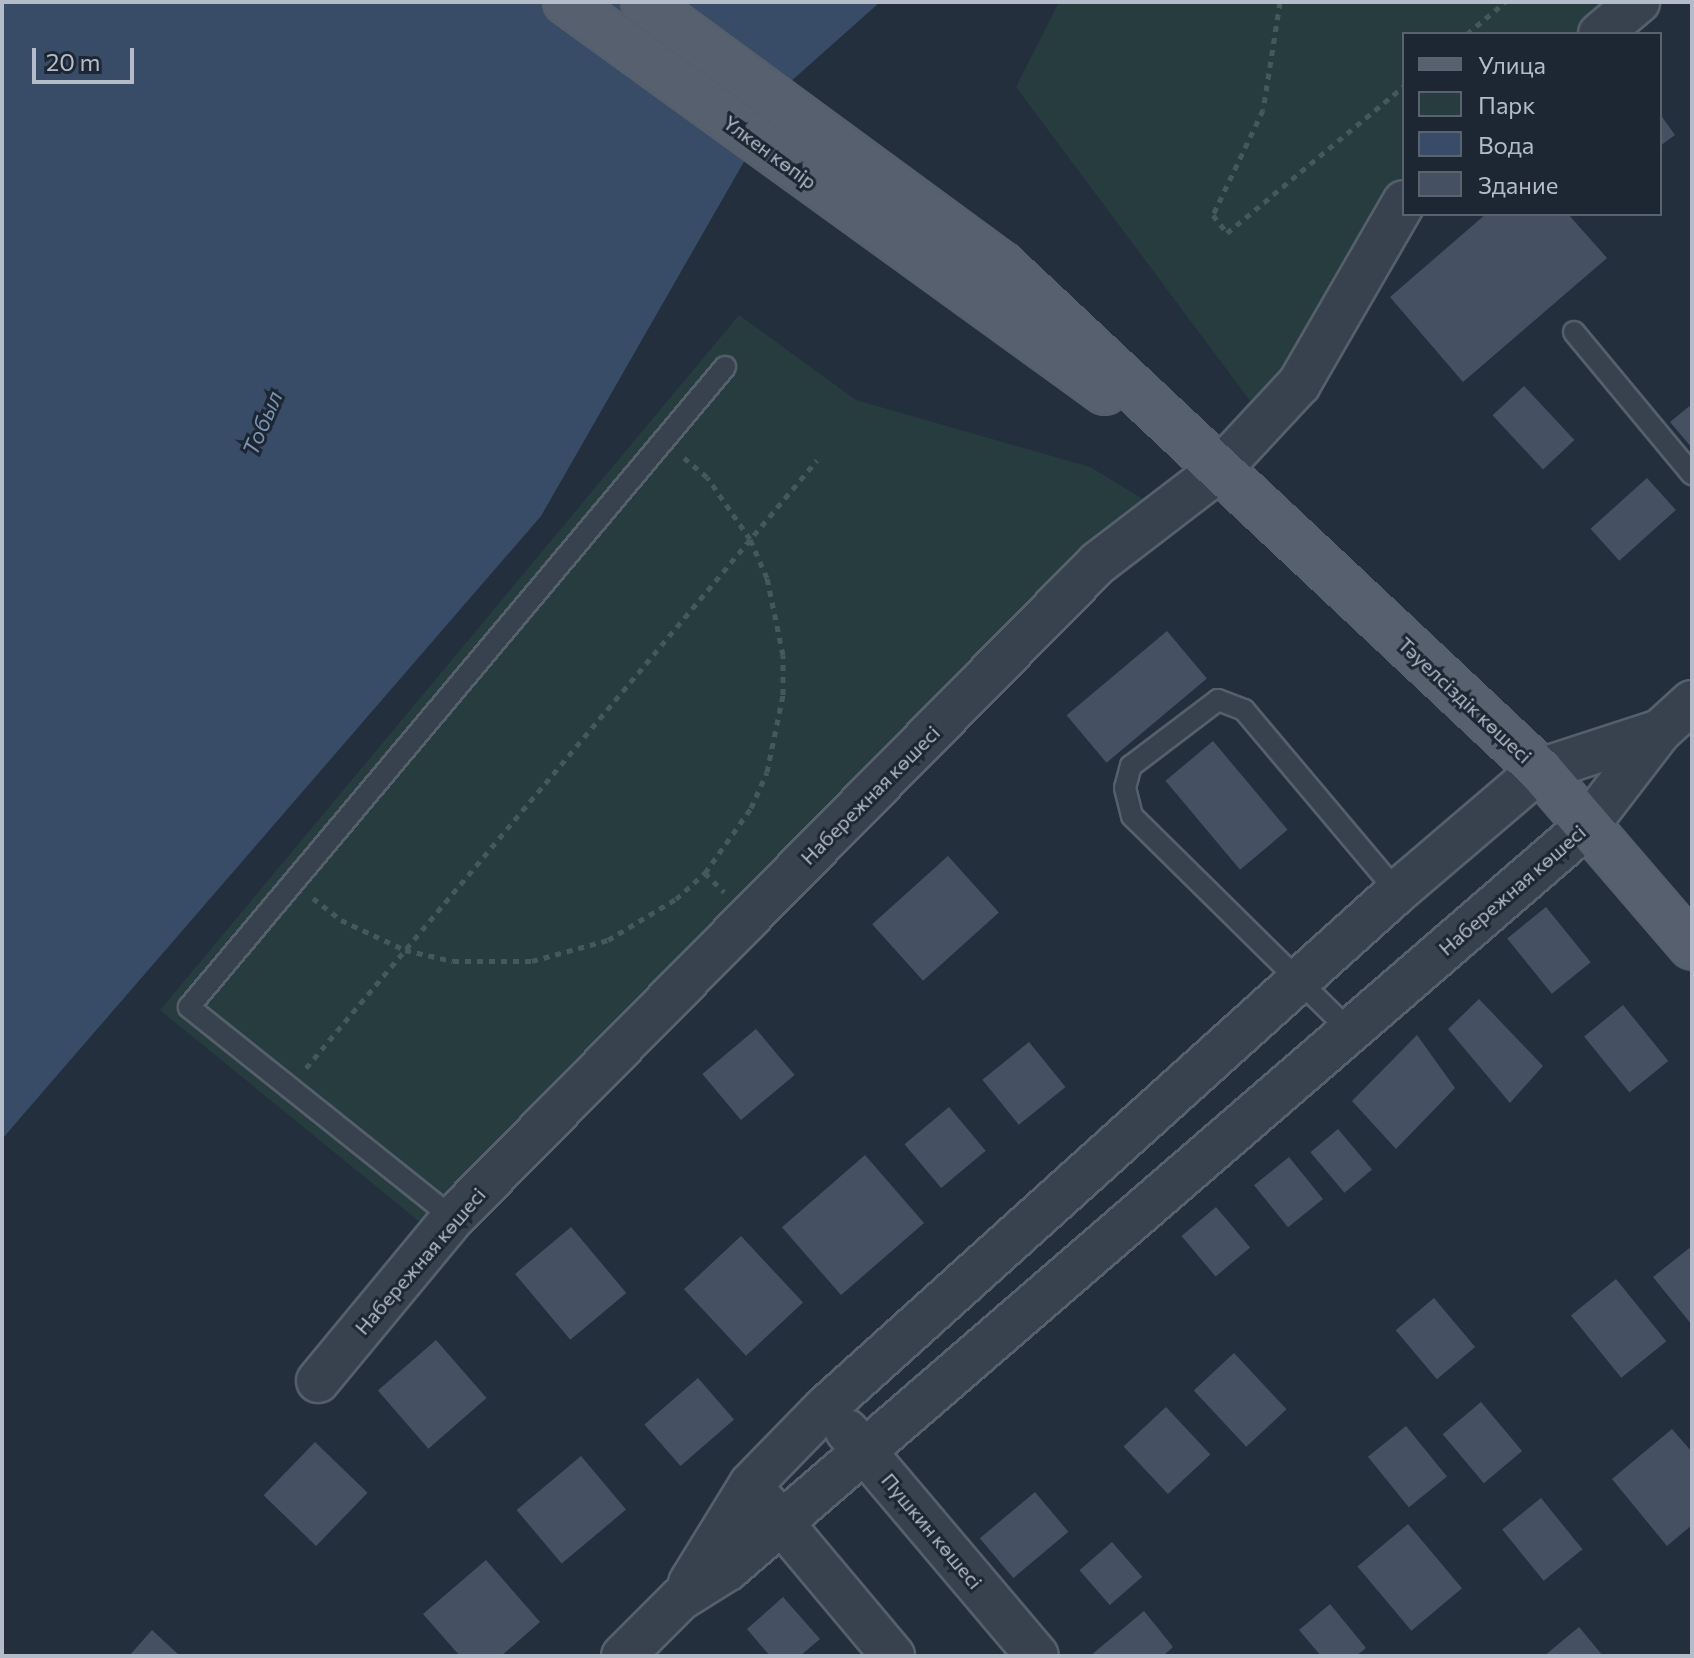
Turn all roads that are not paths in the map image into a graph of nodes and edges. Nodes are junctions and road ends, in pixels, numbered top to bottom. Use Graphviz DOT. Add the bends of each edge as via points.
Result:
graph roads {
  1 [pos="566,2"];
  2 [pos="644,2"];
  3 [pos="1638,2"];
  4 [pos="1602,32"];
  5 [pos="1402,205"];
  6 [pos="1574,332"];
  7 [pos="725,367"];
  8 [pos="1219,470"];
  9 [pos="1692,474"];
  10 [pos="1692,702"];
  11 [pos="1660,731"];
  12 [pos="1540,770"];
  13 [pos="1587,826"];
  14 [pos="1397,892"];
  15 [pos="1692,947"];
  16 [pos="1297,981"];
  17 [pos="1350,1031"];
  18 [pos="453,1218"];
  19 [pos="318,1381"];
  20 [pos="826,1407"];
  21 [pos="864,1451"];
  22 [pos="751,1484"];
  23 [pos="780,1524"];
  24 [pos="680,1599"];
  25 [pos="623,1656"];
  26 [pos="893,1656"];
  27 [pos="1037,1656"];
  1 -- 8 [label="main road, Үлкен көпір" via="974,302"];
  2 -- 8 [label="main road" via="1001,264"];
  3 -- 4 [label="street"];
  5 -- 8 [label="street, Набережная көшесі" via="1299,384"];
  6 -- 9 [label="lane"];
  7 -- 18 [label="lane" via="189,1007"];
  8 -- 12 [label="main road, Тәуелсіздік көшесі"];
  8 -- 18 [label="street, Набережная көшесі" via="1098,563"];
  10 -- 11 [label="street, Набережная көшесі"];
  11 -- 12 [label="street"];
  11 -- 13 [label="street, Набережная көшесі"];
  12 -- 13 [label="main road, Тәуелсіздік көшесі"];
  12 -- 14 [label="street"];
  13 -- 15 [label="main road, Тәуелсіздік көшесі"];
  13 -- 17 [label="street, Набережная көшесі"];
  14 -- 16 [label="street"];
  14 -- 16 [label="lane" via="1244,710 1218,700 1131,766 1125,788 1132,816"];
  16 -- 17 [label="lane"];
  16 -- 20 [label="street"];
  17 -- 21 [label="street, Набережная көшесі"];
  18 -- 19 [label="street, Набережная көшесі"];
  20 -- 21 [label="street, Пушкин көшесі"];
  20 -- 22 [label="street"];
  21 -- 23 [label="street, Набережная көшесі"];
  21 -- 27 [label="street, Пушкин көшесі"];
  22 -- 23 [label="street"];
  22 -- 24 [label="street"];
  23 -- 24 [label="street, Набережная көшесі"];
  23 -- 26 [label="street"];
  24 -- 25 [label="street, Набережная көшесі"];
}
